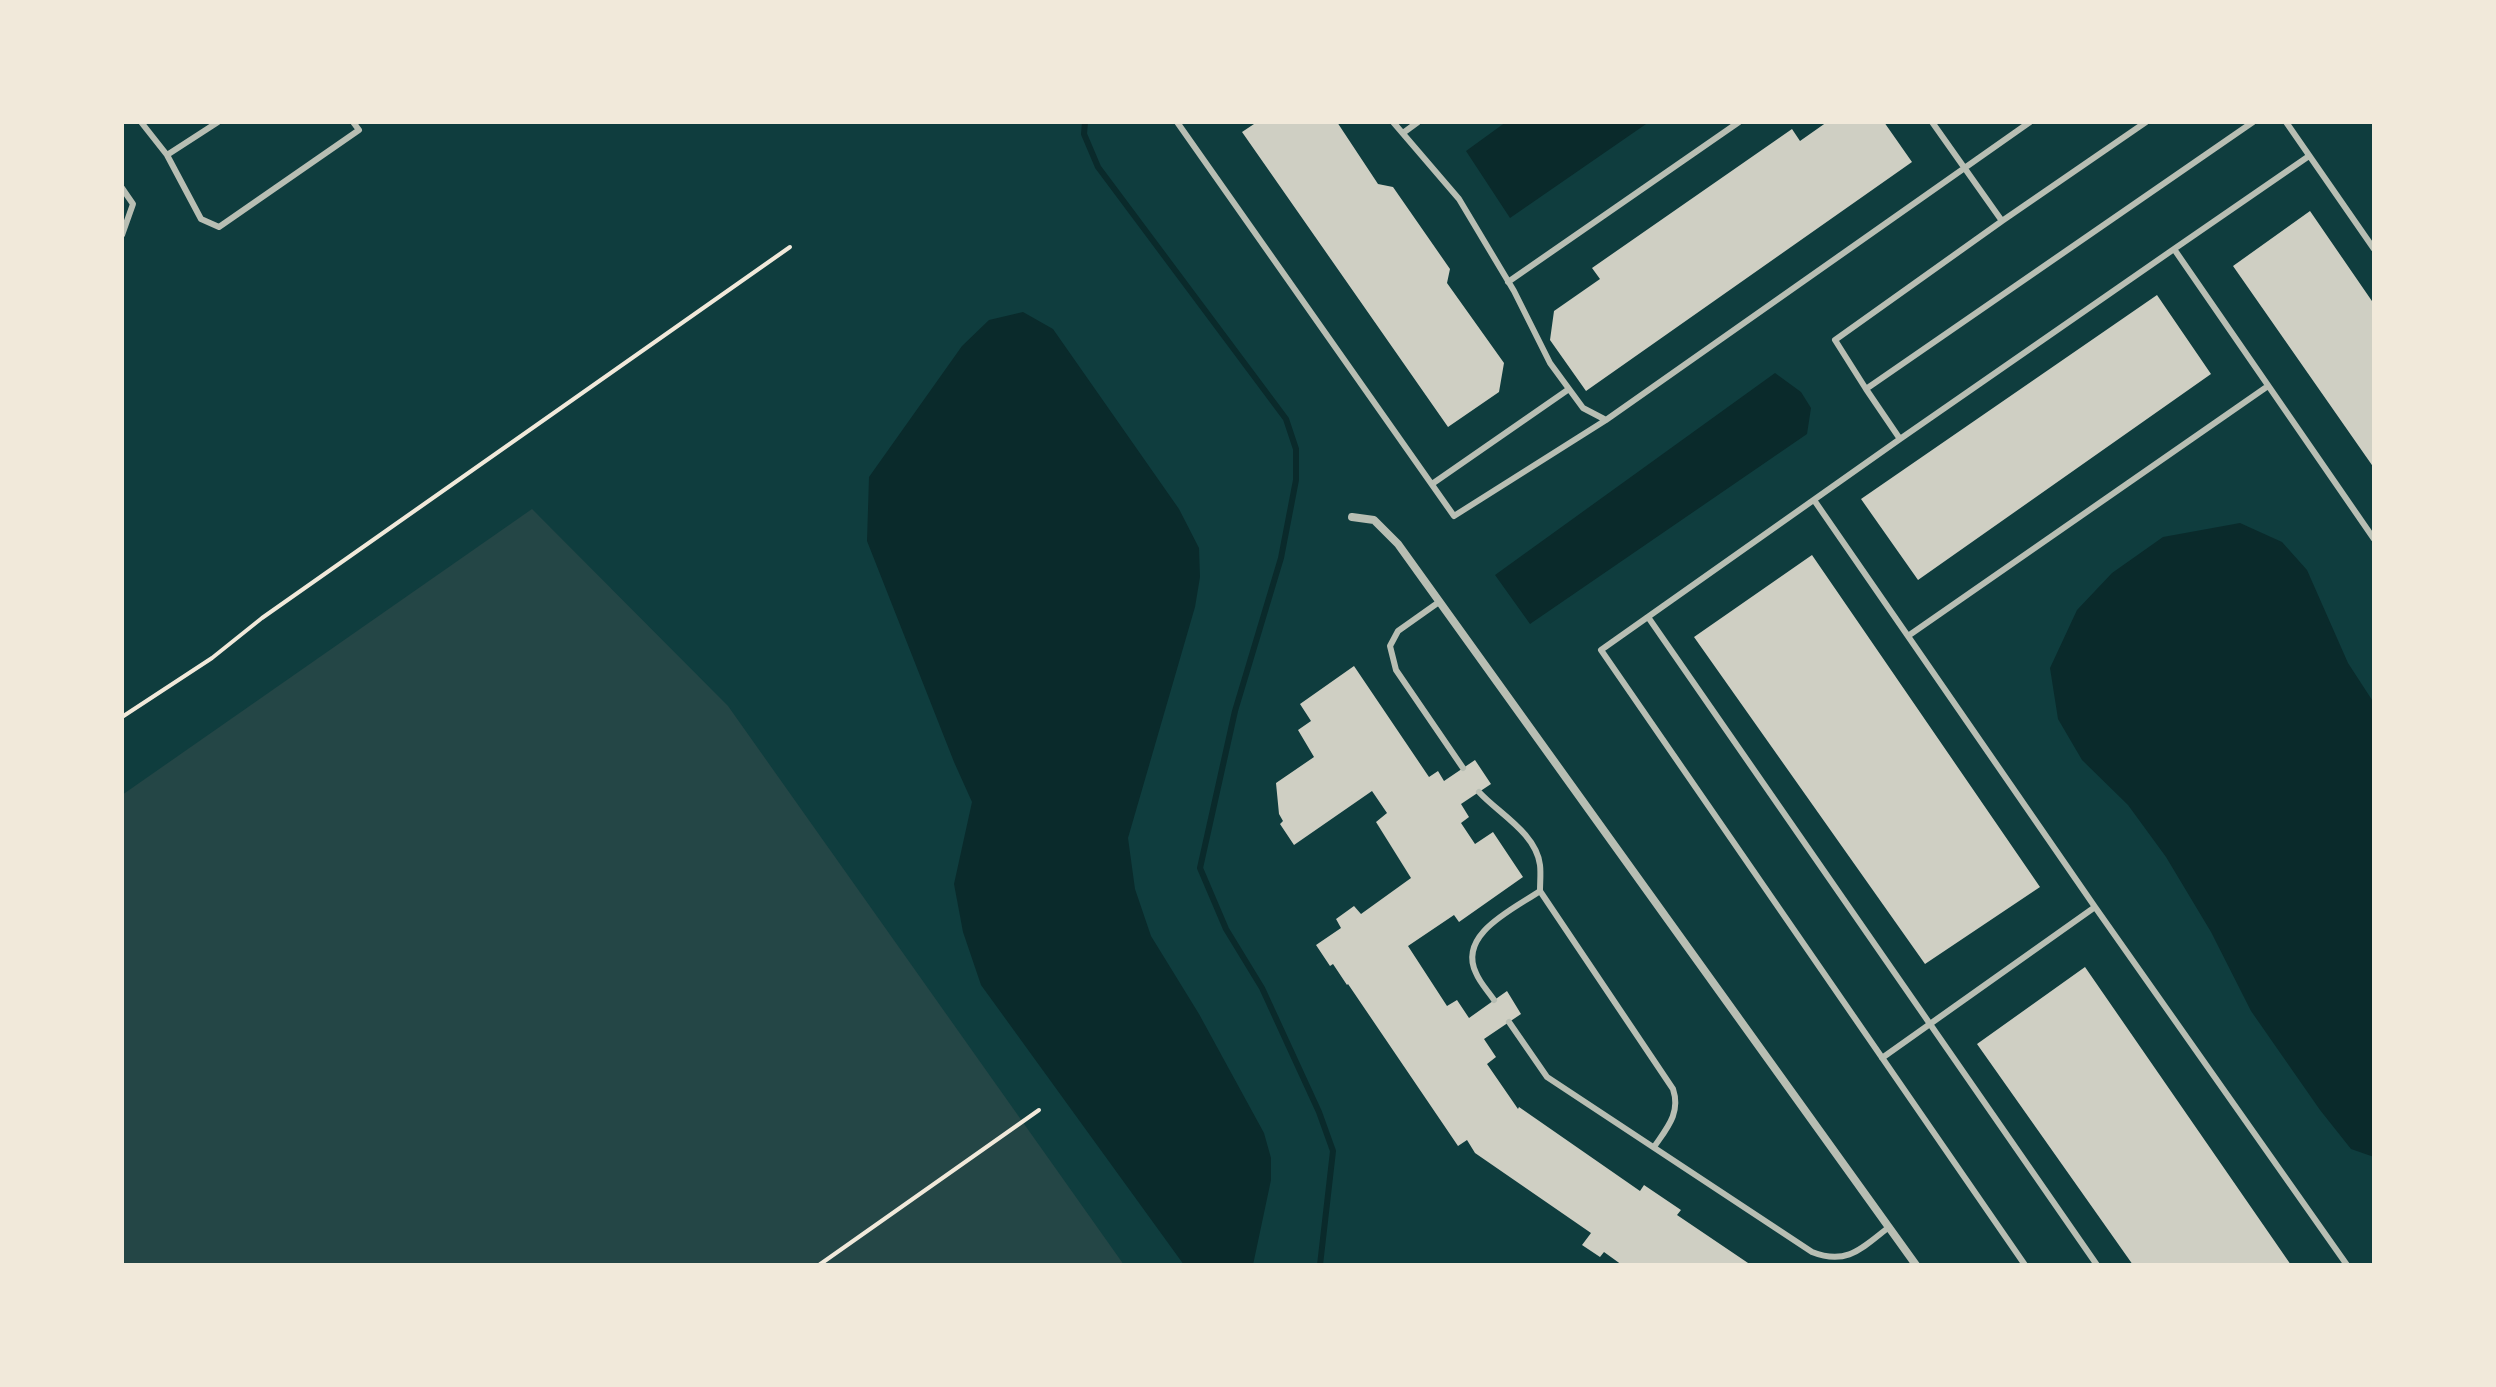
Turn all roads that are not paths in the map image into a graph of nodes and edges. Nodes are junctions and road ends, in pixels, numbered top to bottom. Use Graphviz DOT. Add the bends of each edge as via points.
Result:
graph roads {
  1 [pos="141,122"];
  2 [pos="218,122"];
  3 [pos="353,122"];
  4 [pos="1393,122"];
  5 [pos="1418,122"];
  6 [pos="1739,122"];
  7 [pos="1932,122"];
  8 [pos="2030,122"];
  9 [pos="2146,122"];
  10 [pos="2253,122"];
  11 [pos="2286,122"];
  12 [pos="1180,123"];
  13 [pos="1403,133"];
  14 [pos="167,155"];
  15 [pos="2309,156"];
  16 [pos="1965,168"];
  17 [pos="122,188"];
  18 [pos="2002,221"];
  19 [pos="122,235"];
  20 [pos="2174,249"];
  21 [pos="2374,249"];
  22 [pos="1508,282"];
  23 [pos="2268,386"];
  24 [pos="1569,389"];
  25 [pos="1866,389"];
  26 [pos="1606,420"];
  27 [pos="1900,439"];
  28 [pos="1432,484"];
  29 [pos="1814,500"];
  30 [pos="1352,517"];
  31 [pos="2374,539"];
  32 [pos="1439,602"];
  33 [pos="1648,617"];
  34 [pos="1908,636"];
  35 [pos="1463,768"];
  36 [pos="1479,792"];
  37 [pos="1540,891"];
  38 [pos="2095,907"];
  39 [pos="1494,1000"];
  40 [pos="1509,1022"];
  41 [pos="1930,1023"];
  42 [pos="1882,1058"];
  43 [pos="1654,1147"];
  44 [pos="1889,1227"];
  45 [pos="1916,1265"];
  46 [pos="2025,1265"];
  47 [pos="2097,1265"];
  48 [pos="2347,1265"];
  1 -- 14 [label="lane"];
  2 -- 14 [label="lane"];
  3 -- 14 [label="lane" via="359,130 219,227 201,219"];
  4 -- 13 [label="lane"];
  5 -- 13 [label="lane"];
  6 -- 22 [label="lane"];
  7 -- 16 [label="lane"];
  8 -- 16 [label="lane"];
  9 -- 18 [label="lane"];
  10 -- 25 [label="lane"];
  11 -- 15 [label="lane"];
  12 -- 28 [label="lane"];
  13 -- 22 [label="lane" via="1459,199"];
  15 -- 20 [label="lane"];
  15 -- 21 [label="lane"];
  16 -- 18 [label="lane"];
  16 -- 26 [label="lane"];
  17 -- 19 [label="lane" via="133,204"];
  18 -- 25 [label="lane" via="1835,340"];
  20 -- 23 [label="lane"];
  20 -- 27 [label="lane"];
  22 -- 24 [label="lane"];
  23 -- 31 [label="lane"];
  23 -- 34 [label="lane"];
  24 -- 26 [label="lane" via="1583,408"];
  24 -- 28 [label="lane"];
  25 -- 27 [label="lane"];
  26 -- 28 [label="lane" via="1454,516"];
  27 -- 29 [label="lane"];
  29 -- 33 [label="lane"];
  29 -- 34 [label="lane"];
  30 -- 32 [label="street" via="1374,520"];
  32 -- 35 [label="lane" via="1398,631 1390,646 1396,670"];
  32 -- 44 [label="street"];
  33 -- 41 [label="lane"];
  33 -- 42 [label="lane" via="1601,650"];
  34 -- 38 [label="lane"];
  36 -- 37 [label="lane" via="1528,840 1540,862"];
  37 -- 39 [label="lane" via="1476,940 1474,971"];
  37 -- 43 [label="lane" via="1673,1089 1674,1118"];
  38 -- 41 [label="lane"];
  38 -- 48 [label="lane"];
  40 -- 43 [label="lane" via="1547,1077"];
  41 -- 42 [label="lane"];
  41 -- 47 [label="lane"];
  42 -- 46 [label="lane"];
  43 -- 44 [label="lane" via="1825,1257 1840,1259"];
  44 -- 45 [label="street"];
}
